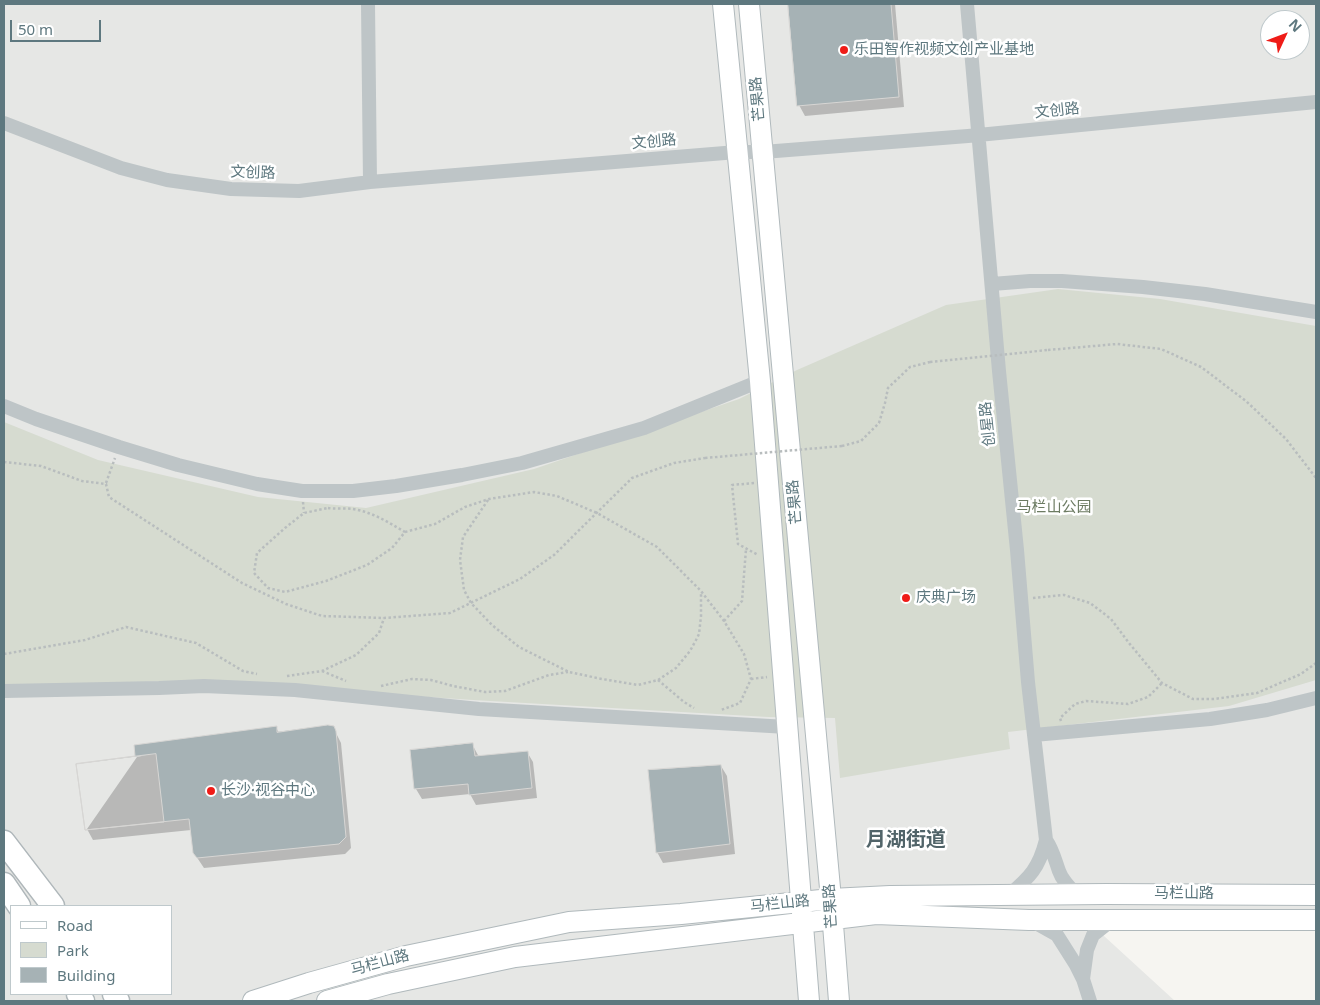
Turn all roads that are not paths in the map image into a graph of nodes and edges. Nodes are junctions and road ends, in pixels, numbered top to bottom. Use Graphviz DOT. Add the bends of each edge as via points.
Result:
graph roads {
  1 [pos="368,4"];
  2 [pos="723,4"];
  3 [pos="749,4"];
  4 [pos="967,4"];
  5 [pos="1316,102"];
  6 [pos="4,123"];
  7 [pos="979,135"];
  8 [pos="737,152"];
  9 [pos="763,152"];
  10 [pos="370,182"];
  11 [pos="992,284"];
  12 [pos="1316,312"];
  13 [pos="760,381"];
  14 [pos="4,406"];
  15 [pos="4,691"];
  16 [pos="1316,698"];
  17 [pos="787,727"];
  18 [pos="1034,735"];
  19 [pos="1046,840"];
  20 [pos="4,842"];
  21 [pos="4,884"];
  22 [pos="1076,894"];
  23 [pos="1009,895"];
  24 [pos="1316,895"];
  25 [pos="831,898"];
  26 [pos="801,902"];
  27 [pos="19,905"];
  28 [pos="52,905"];
  29 [pos="832,920"];
  30 [pos="1030,920"];
  31 [pos="1112,920"];
  32 [pos="1316,920"];
  33 [pos="803,923"];
  34 [pos="1083,979"];
  35 [pos="254,1001"];
  36 [pos="327,1001"];
  37 [pos="809,1001"];
  38 [pos="839,1001"];
  39 [pos="1090,1001"];
  1 -- 10 [label="street"];
  2 -- 8 [label="main road, 芒果路"];
  3 -- 9 [label="main road, 芒果路"];
  4 -- 7 [label="street, 创星路"];
  5 -- 7 [label="street, 文创路"];
  6 -- 10 [label="street, 文创路" via="121,168 167,180 231,190 299,191"];
  7 -- 9 [label="street, 文创路"];
  7 -- 11 [label="street, 创星路"];
  8 -- 9 [label="street, 文创路"];
  8 -- 10 [label="street, 文创路"];
  8 -- 13 [label="main road, 芒果路"];
  9 -- 25 [label="main road, 芒果路"];
  11 -- 12 [label="street" via="1054,281 1143,287"];
  11 -- 18 [label="street, 创星路"];
  13 -- 14 [label="street" via="644,428 522,463 353,491 302,491 178,465"];
  13 -- 17 [label="main road, 芒果路"];
  15 -- 17 [label="street" via="204,686 295,690 479,709"];
  16 -- 18 [label="street" via="1210,719"];
  17 -- 26 [label="main road, 芒果路"];
  18 -- 19 [label="street, 创星路"];
  19 -- 22 [label="street" via="1059,872"];
  19 -- 23 [label="street" via="1033,873"];
  20 -- 28 [label="main road"];
  21 -- 27 [label="main road"];
  22 -- 23 [label="main road, 马栏山路"];
  22 -- 24 [label="main road, 马栏山路"];
  23 -- 25 [label="main road, 马栏山路"];
  25 -- 26 [label="main road, 马栏山路"];
  25 -- 29 [label="main road, 芒果路"];
  26 -- 33 [label="main road, 芒果路"];
  26 -- 35 [label="main road, 马栏山路" via="569,922 406,956"];
  29 -- 30 [label="main road, 马栏山路" via="876,914"];
  29 -- 33 [label="main road, 马栏山路"];
  29 -- 38 [label="main road, 芒果路"];
  30 -- 31 [label="main road, 马栏山路"];
  30 -- 34 [label="street" via="1057,935"];
  31 -- 32 [label="main road, 马栏山路"];
  31 -- 34 [label="street" via="1094,935 1087,950"];
  33 -- 36 [label="main road, 马栏山路" via="515,957 388,984"];
  33 -- 37 [label="main road, 芒果路"];
  34 -- 39 [label="street"];
}
